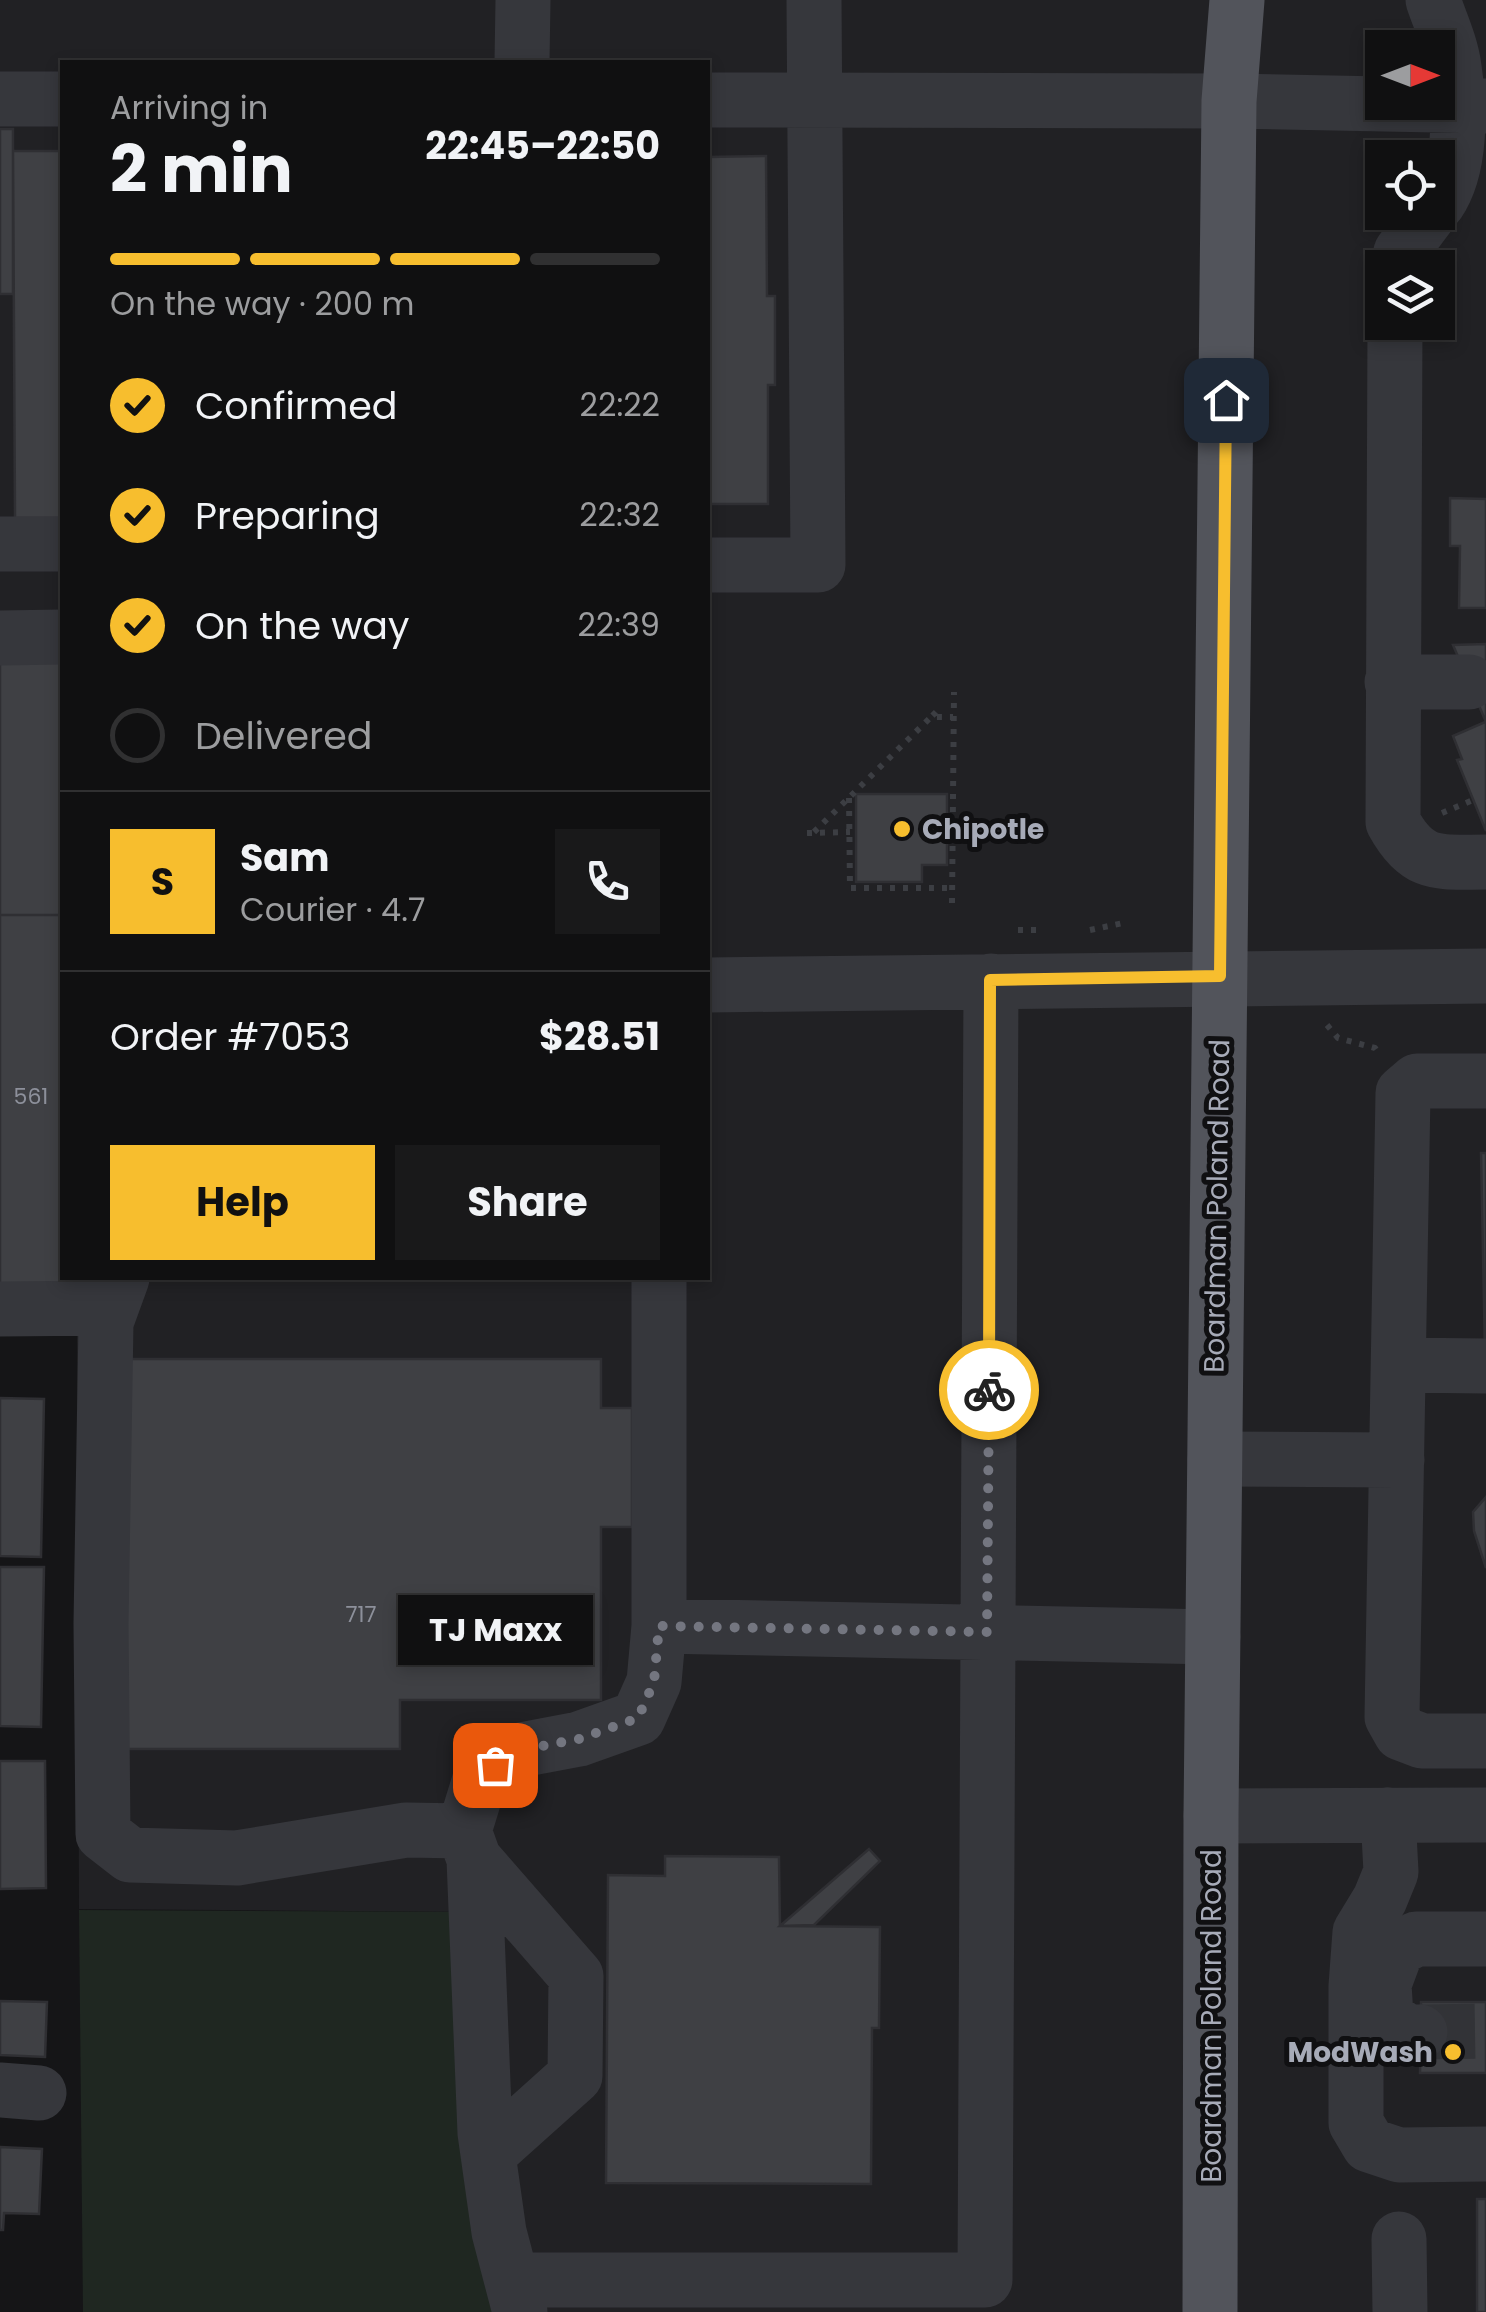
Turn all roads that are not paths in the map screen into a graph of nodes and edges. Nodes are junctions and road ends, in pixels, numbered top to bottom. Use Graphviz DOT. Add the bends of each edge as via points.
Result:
graph roads {
  1 [pos="522,0"];
  2 [pos="814,0"];
  3 [pos="1222,0"];
  4 [pos="1237,0"];
  5 [pos="1433,0"];
  6 [pos="522,60"];
  7 [pos="0,99"];
  8 [pos="60,99"];
  9 [pos="710,100"];
  10 [pos="814,100"];
  11 [pos="1229,101"];
  12 [pos="1471,106"];
  13 [pos="1455,154"];
  14 [pos="1394,340"];
  15 [pos="0,544"];
  16 [pos="60,544"];
  17 [pos="710,565"];
  18 [pos="60,637"];
  19 [pos="0,638"];
  20 [pos="1392,682"];
  21 [pos="1469,682"];
  22 [pos="1486,862"];
  23 [pos="1220,976"];
  24 [pos="1486,976"];
  25 [pos="990,980"];
  26 [pos="710,985"];
  27 [pos="1486,1081"];
  28 [pos="659,1280"];
  29 [pos="116,1292"];
  30 [pos="0,1308"];
  31 [pos="1398,1365"];
  32 [pos="1486,1366"];
  33 [pos="1215,1459"];
  34 [pos="1396,1460"];
  35 [pos="659,1626"];
  36 [pos="987,1632"];
  37 [pos="1214,1636"];
  38 [pos="1486,1741"];
  39 [pos="1388,1815"];
  40 [pos="1486,1815"];
  41 [pos="1212,1816"];
  42 [pos="469,1845"];
  43 [pos="1486,1939"];
  44 [pos="1420,2032"];
  45 [pos="488,2154"];
  46 [pos="1486,2154"];
  47 [pos="1399,2239"];
  48 [pos="516,2296"];
  49 [pos="1210,2312"];
  50 [pos="1400,2312"];
  1 -- 6 [label="street"];
  2 -- 10 [label="street"];
  3 -- 11 [label="main road, Boardman Poland Road"];
  4 -- 11 [label="main road, Boardman Poland Road"];
  5 -- 12 [label="street"];
  7 -- 8 [label="street"];
  9 -- 10 [label="street"];
  10 -- 11 [label="street"];
  10 -- 17 [label="street" via="818,566"];
  11 -- 12 [label="street"];
  11 -- 23 [label="main road, Boardman Poland Road"];
  12 -- 13 [label="street"];
  14 -- 20 [label="street"];
  15 -- 16 [label="street"];
  18 -- 19 [label="street"];
  20 -- 21 [label="street"];
  20 -- 22 [label="street" via="1393,822 1407,848 1436,862"];
  23 -- 24 [label="street"];
  23 -- 25 [label="street"];
  23 -- 33 [label="main road, Boardman Poland Road"];
  25 -- 26 [label="street"];
  25 -- 36 [label="street"];
  27 -- 31 [label="street" via="1417,1081 1403,1093"];
  28 -- 35 [label="street"];
  29 -- 30 [label="street"];
  29 -- 42 [label="street" via="106,1322 103,1834 130,1856 237,1858 406,1830"];
  31 -- 32 [label="street"];
  31 -- 34 [label="street"];
  33 -- 34 [label="street"];
  33 -- 37 [label="main road, Boardman Poland Road"];
  34 -- 38 [label="street" via="1392,1717 1400,1733 1422,1741"];
  35 -- 36 [label="street"];
  35 -- 42 [label="street" via="654,1682 638,1718 579,1739 510,1752 480,1779"];
  36 -- 37 [label="street"];
  36 -- 48 [label="street" via="985,2280"];
  37 -- 41 [label="main road, Boardman Poland Road"];
  39 -- 40 [label="street"];
  39 -- 41 [label="street"];
  39 -- 46 [label="street" via="1391,1872 1360,1932 1356,2123 1369,2145 1399,2155"];
  41 -- 49 [label="main road, Boardman Poland Road"];
  42 -- 45 [label="street"];
  42 -- 45 [label="street" via="576,1976 576,2076"];
  43 -- 44 [label="street" via="1416,1939 1396,1949 1384,1984 1386,2017"];
  45 -- 48 [label="street"];
  47 -- 50 [label="street"];
}
